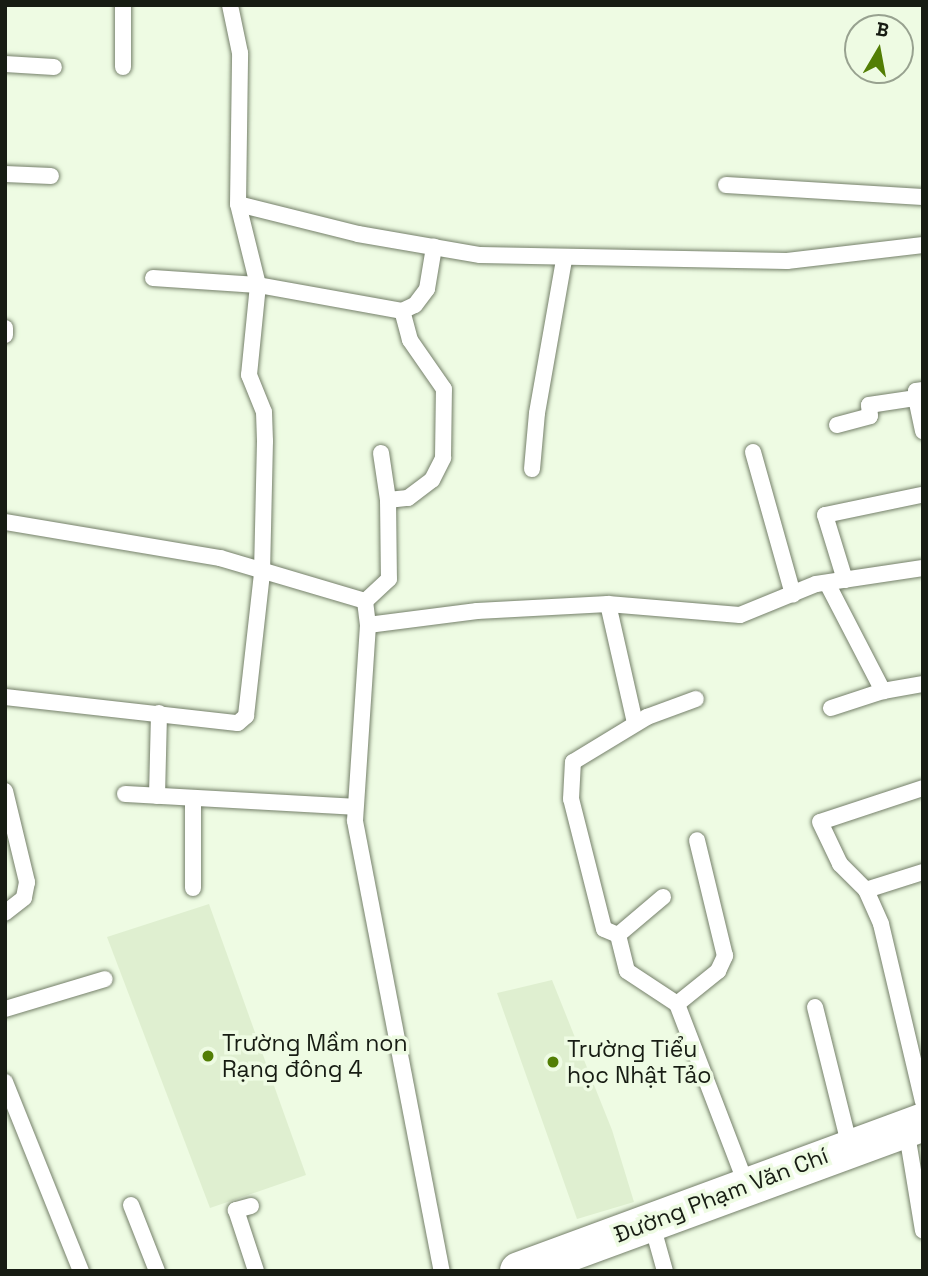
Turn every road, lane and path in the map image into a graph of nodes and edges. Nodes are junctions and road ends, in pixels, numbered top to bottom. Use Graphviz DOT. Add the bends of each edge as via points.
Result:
graph roads {
  1 [pos="123,5"];
  2 [pos="230,5"];
  3 [pos="5,64"];
  4 [pos="54,67"];
  5 [pos="123,67"];
  6 [pos="5,174"];
  7 [pos="51,176"];
  8 [pos="726,185"];
  9 [pos="923,197"];
  10 [pos="238,204"];
  11 [pos="923,245"];
  12 [pos="434,247"];
  13 [pos="564,260"];
  14 [pos="153,278"];
  15 [pos="258,285"];
  16 [pos="402,311"];
  17 [pos="5,328"];
  18 [pos="5,335"];
  19 [pos="917,389"];
  20 [pos="837,425"];
  21 [pos="923,431"];
  22 [pos="753,452"];
  23 [pos="381,453"];
  24 [pos="533,469"];
  25 [pos="921,495"];
  26 [pos="388,500"];
  27 [pos="5,522"];
  28 [pos="923,568"];
  29 [pos="262,573"];
  30 [pos="845,580"];
  31 [pos="827,583"];
  32 [pos="793,594"];
  33 [pos="365,601"];
  34 [pos="608,604"];
  35 [pos="368,625"];
  36 [pos="923,684"];
  37 [pos="883,691"];
  38 [pos="5,697"];
  39 [pos="696,699"];
  40 [pos="831,708"];
  41 [pos="159,713"];
  42 [pos="635,723"];
  43 [pos="923,788"];
  44 [pos="5,791"];
  45 [pos="125,794"];
  46 [pos="157,796"];
  47 [pos="192,798"];
  48 [pos="355,807"];
  49 [pos="697,840"];
  50 [pos="923,872"];
  51 [pos="193,888"];
  52 [pos="866,890"];
  53 [pos="663,897"];
  54 [pos="5,913"];
  55 [pos="618,935"];
  56 [pos="104,979"];
  57 [pos="677,1004"];
  58 [pos="815,1007"];
  59 [pos="5,1009"];
  60 [pos="5,1082"];
  61 [pos="917,1117"];
  62 [pos="849,1147"];
  63 [pos="746,1184"];
  64 [pos="131,1205"];
  65 [pos="251,1206"];
  66 [pos="651,1221"];
  67 [pos="923,1231"];
  68 [pos="556,1264"];
  69 [pos="81,1271"];
  70 [pos="157,1271"];
  71 [pos="256,1271"];
  72 [pos="442,1271"];
  73 [pos="519,1271"];
  74 [pos="665,1271"];
  1 -- 5 [label="lane"];
  2 -- 10 [label="lane" via="240,53"];
  3 -- 4 [label="lane"];
  6 -- 7 [label="lane"];
  8 -- 9 [label="lane"];
  10 -- 12 [label="lane" via="358,234"];
  10 -- 15 [label="lane"];
  11 -- 13 [label="lane" via="788,261"];
  12 -- 13 [label="lane"];
  12 -- 16 [label="lane" via="427,289 415,305"];
  13 -- 24 [label="lane" via="537,413"];
  14 -- 15 [label="lane"];
  15 -- 16 [label="lane"];
  15 -- 29 [label="lane" via="249,375 264,412"];
  16 -- 26 [label="lane" via="410,340 443,389 443,458 432,480 408,498"];
  17 -- 18 [label="lane"];
  19 -- 20 [label="lane" via="869,405 870,416"];
  19 -- 21 [label="lane"];
  22 -- 32 [label="lane"];
  23 -- 26 [label="lane"];
  25 -- 30 [label="lane" via="825,515"];
  26 -- 33 [label="lane" via="389,579"];
  27 -- 29 [label="lane" via="220,558"];
  28 -- 30 [label="lane"];
  29 -- 33 [label="lane"];
  29 -- 41 [label="lane" via="243,721"];
  30 -- 31 [label="lane"];
  31 -- 32 [label="lane"];
  31 -- 37 [label="lane"];
  32 -- 34 [label="lane" via="740,615"];
  33 -- 35 [label="lane"];
  34 -- 35 [label="lane" via="477,611"];
  34 -- 42 [label="lane"];
  35 -- 48 [label="lane"];
  36 -- 37 [label="lane"];
  37 -- 40 [label="lane"];
  38 -- 41 [label="lane"];
  39 -- 42 [label="lane"];
  41 -- 46 [label="lane"];
  42 -- 55 [label="lane" via="573,762 570,779 604,929"];
  43 -- 52 [label="lane" via="820,822 840,864"];
  44 -- 54 [label="lane" via="27,882 24,898"];
  45 -- 46 [label="lane"];
  46 -- 47 [label="lane"];
  47 -- 48 [label="lane"];
  47 -- 51 [label="lane"];
  48 -- 72 [label="lane"];
  49 -- 57 [label="lane" via="726,948 718,971"];
  50 -- 52 [label="lane"];
  52 -- 61 [label="lane" via="899,989"];
  53 -- 55 [label="lane"];
  55 -- 57 [label="lane" via="627,971"];
  56 -- 59 [label="lane"];
  57 -- 63 [label="lane"];
  58 -- 62 [label="lane"];
  60 -- 69 [label="lane"];
  61 -- 62 [label="main road, Đường Phạm Văn Chí"];
  61 -- 67 [label="lane"];
  62 -- 63 [label="main road, Đường Phạm Văn Chí"];
  63 -- 66 [label="main road, Đường Phạm Văn Chí"];
  64 -- 70 [label="lane"];
  65 -- 71 [label="lane" via="236,1210"];
  66 -- 68 [label="main road, Đường Phạm Văn Chí"];
  66 -- 74 [label="lane"];
  68 -- 73 [label="main road, Đường Phạm Văn Chí"];
}
